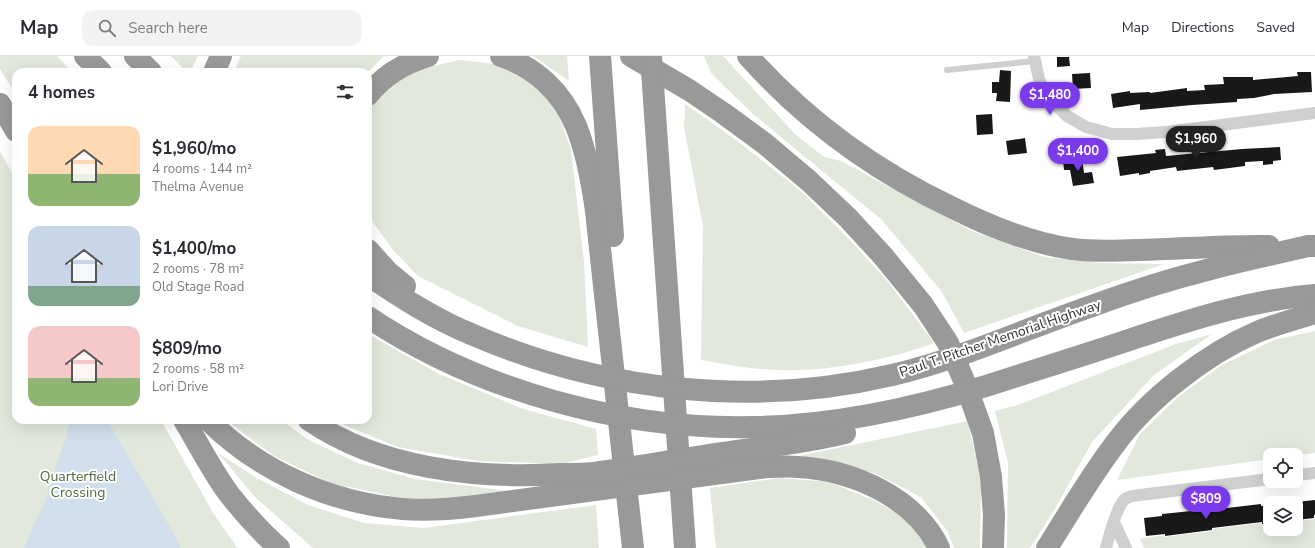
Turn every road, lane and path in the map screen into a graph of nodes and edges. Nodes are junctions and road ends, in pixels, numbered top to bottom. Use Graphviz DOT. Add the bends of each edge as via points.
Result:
graph roads {
  1 [pos="85,56"];
  2 [pos="135,56"];
  3 [pos="221,56"];
  4 [pos="428,56"];
  5 [pos="501,56"];
  6 [pos="600,56"];
  7 [pos="631,56"];
  8 [pos="651,56"];
  9 [pos="748,56"];
  10 [pos="1034,58"];
  11 [pos="97,68"];
  12 [pos="147,68"];
  13 [pos="216,68"];
  14 [pos="947,70"];
  15 [pos="372,90"];
  16 [pos="0,104"];
  17 [pos="1315,113"];
  18 [pos="12,124"];
  19 [pos="1311,246"];
  20 [pos="372,254"];
  21 [pos="372,278"];
  22 [pos="667,286"];
  23 [pos="1315,295"];
  24 [pos="1315,313"];
  25 [pos="372,319"];
  26 [pos="519,353"];
  27 [pos="941,401"];
  28 [pos="186,424"];
  29 [pos="213,424"];
  30 [pos="316,424"];
  31 [pos="712,464"];
  32 [pos="1315,473"];
  33 [pos="1303,474"];
  34 [pos="1263,480"];
  35 [pos="594,482"];
  36 [pos="1114,522"];
  37 [pos="1108,542"];
  38 [pos="279,548"];
  39 [pos="633,548"];
  40 [pos="685,548"];
  41 [pos="698,548"];
  42 [pos="939,548"];
  43 [pos="993,548"];
  44 [pos="1047,548"];
  45 [pos="1126,548"];
  1 -- 11 [label="highway"];
  2 -- 12 [label="highway"];
  3 -- 13 [label="highway"];
  4 -- 15 [label="highway" via="394,71"];
  5 -- 39 [label="highway" via="531,70 550,86 564,102 576,125 584,149 592,180 599,235"];
  6 -- 39 [label="highway"];
  7 -- 43 [label="highway" via="689,90 764,143 809,181 883,256 923,305 948,343 983,433 991,476"];
  8 -- 22 [label="highway"];
  9 -- 19 [label="highway" via="790,100 860,155 899,181 937,201 1012,234 1044,244 1104,251"];
  10 -- 14 [label="lane"];
  10 -- 17 [label="street" via="1038,79 1047,96 1065,114 1086,127 1112,134 1166,132"];
  16 -- 18 [label="highway"];
  19 -- 26 [label="highway, Paul T. Pitcher Memorial Highway" via="1155,285 926,366 823,387 748,392 669,388 586,373"];
  20 -- 26 [label="highway" via="409,290 459,322"];
  21 -- 26 [label="highway, Paul T. Pitcher Memorial Highway" via="469,334"];
  22 -- 40 [label="highway"];
  22 -- 41 [label="highway"];
  23 -- 27 [label="highway" via="1216,312"];
  24 -- 44 [label="highway" via="1257,332 1226,347 1164,391 1116,443"];
  25 -- 27 [label="highway" via="461,368 512,388 589,410 631,418 710,427 753,427 829,422"];
  27 -- 31 [label="highway" via="902,417 843,434"];
  28 -- 38 [label="highway" via="229,494"];
  29 -- 35 [label="highway" via="241,449 297,482 334,496 371,505 439,510 483,506"];
  30 -- 35 [label="highway" via="344,441 383,456 429,467 476,474"];
  31 -- 35 [label="highway"];
  31 -- 42 [label="highway" via="798,467 850,477 898,500 918,516"];
  32 -- 33 [label="street"];
  34 -- 36 [label="street" via="1132,496 1123,501"];
  36 -- 37 [label="street"];
  36 -- 45 [label="street"];
}
